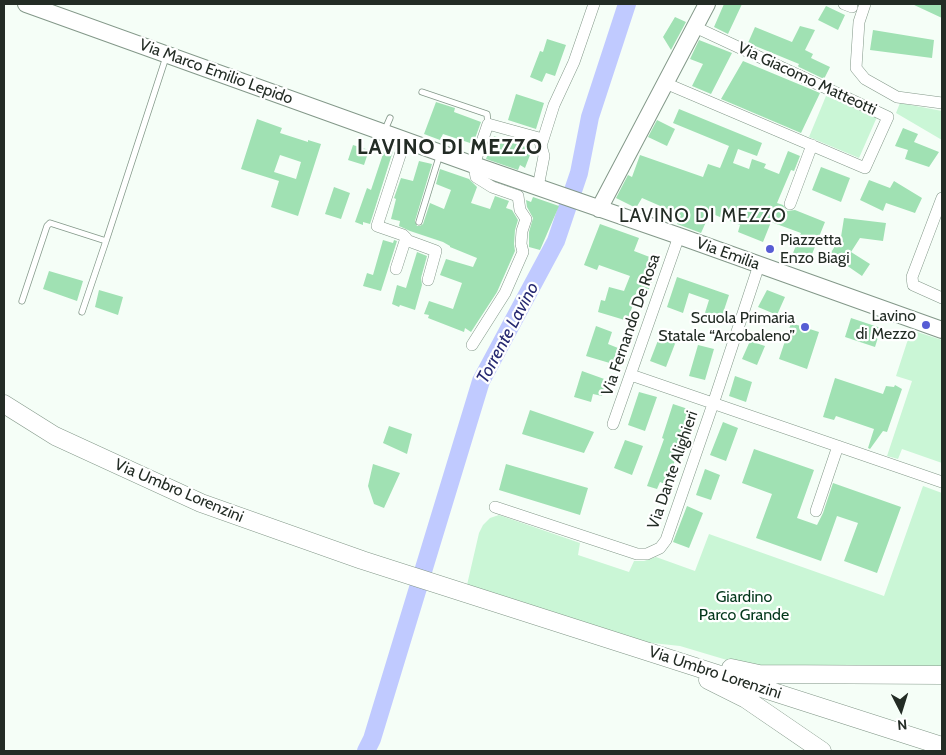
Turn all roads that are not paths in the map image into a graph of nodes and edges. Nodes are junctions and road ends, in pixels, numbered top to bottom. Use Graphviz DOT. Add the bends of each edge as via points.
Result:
graph roads {
  1 [pos="26,4"];
  2 [pos="594,4"];
  3 [pos="707,4"];
  4 [pos="865,4"];
  5 [pos="695,27"];
  6 [pos="167,54"];
  7 [pos="664,83"];
  8 [pos="422,92"];
  9 [pos="897,97"];
  10 [pos="942,103"];
  11 [pos="888,117"];
  12 [pos="488,124"];
  13 [pos="406,140"];
  14 [pos="812,145"];
  15 [pos="541,146"];
  16 [pos="440,153"];
  17 [pos="474,166"];
  18 [pos="538,187"];
  19 [pos="942,198"];
  20 [pos="790,204"];
  21 [pos="595,208"];
  22 [pos="419,222"];
  23 [pos="678,236"];
  24 [pos="406,240"];
  25 [pos="106,241"];
  26 [pos="759,265"];
  27 [pos="396,268"];
  28 [pos="428,280"];
  29 [pos="942,298"];
  30 [pos="22,302"];
  31 [pos="82,312"];
  32 [pos="942,330"];
  33 [pos="472,345"];
  34 [pos="631,375"];
  35 [pos="4,404"];
  36 [pos="714,404"];
  37 [pos="614,424"];
  38 [pos="838,446"];
  39 [pos="942,482"];
  40 [pos="495,507"];
  41 [pos="816,511"];
  42 [pos="654,654"];
  43 [pos="942,675"];
  44 [pos="942,746"];
  45 [pos="822,751"];
  1 -- 6 [label="main road, Via Marco Emilio Lepido"];
  2 -- 15 [label="street"];
  3 -- 5 [label="main road"];
  4 -- 9 [label="street" via="859,22 856,68 865,79"];
  5 -- 7 [label="main road"];
  5 -- 11 [label="street, Via Giacomo Matteotti"];
  6 -- 13 [label="main road, Via Marco Emilio Lepido" via="387,125"];
  6 -- 25 [label="lane"];
  7 -- 14 [label="street, Via Giacomo Matteotti"];
  7 -- 21 [label="main road"];
  8 -- 12 [label="lane" via="487,114"];
  9 -- 10 [label="street"];
  9 -- 11 [label="street"];
  11 -- 14 [label="street, Via Giacomo Matteotti" via="865,168"];
  12 -- 15 [label="street" via="539,138"];
  12 -- 17 [label="street"];
  13 -- 16 [label="main road, Via Marco Emilio Lepido"];
  13 -- 24 [label="street" via="377,226 403,235"];
  14 -- 20 [label="street"];
  15 -- 18 [label="street" via="544,156"];
  16 -- 17 [label="main road, Via Marco Emilio Lepido"];
  16 -- 22 [label="lane"];
  17 -- 18 [label="main road, Via Marco Emilio Lepido"];
  17 -- 33 [label="street" via="478,178 518,196 520,210 526,219 522,231 523,252 505,293"];
  18 -- 21 [label="main road, Via Marco Emilio Lepido"];
  19 -- 29 [label="street" via="912,278 913,286"];
  21 -- 23 [label="main road, Via Emilia"];
  23 -- 26 [label="main road, Via Emilia"];
  23 -- 34 [label="street, Via Fernando De Rosa"];
  24 -- 27 [label="street"];
  24 -- 28 [label="street" via="436,251"];
  25 -- 30 [label="lane" via="50,223"];
  25 -- 31 [label="lane"];
  26 -- 32 [label="main road, Via Emilia"];
  26 -- 36 [label="street, Via Dante Alighieri"];
  34 -- 36 [label="street"];
  34 -- 37 [label="street, Via Fernando De Rosa"];
  35 -- 42 [label="main road, Via Umbro Lorenzini" via="55,436 201,503 362,560"];
  36 -- 38 [label="street"];
  36 -- 40 [label="street, Via Dante Alighieri" via="666,540 660,548 647,554 637,554"];
  38 -- 39 [label="street"];
  38 -- 41 [label="street"];
  42 -- 43 [label="main road" via="759,674"];
  42 -- 44 [label="main road, Via Umbro Lorenzini"];
  42 -- 45 [label="main road" via="746,699"];
}
